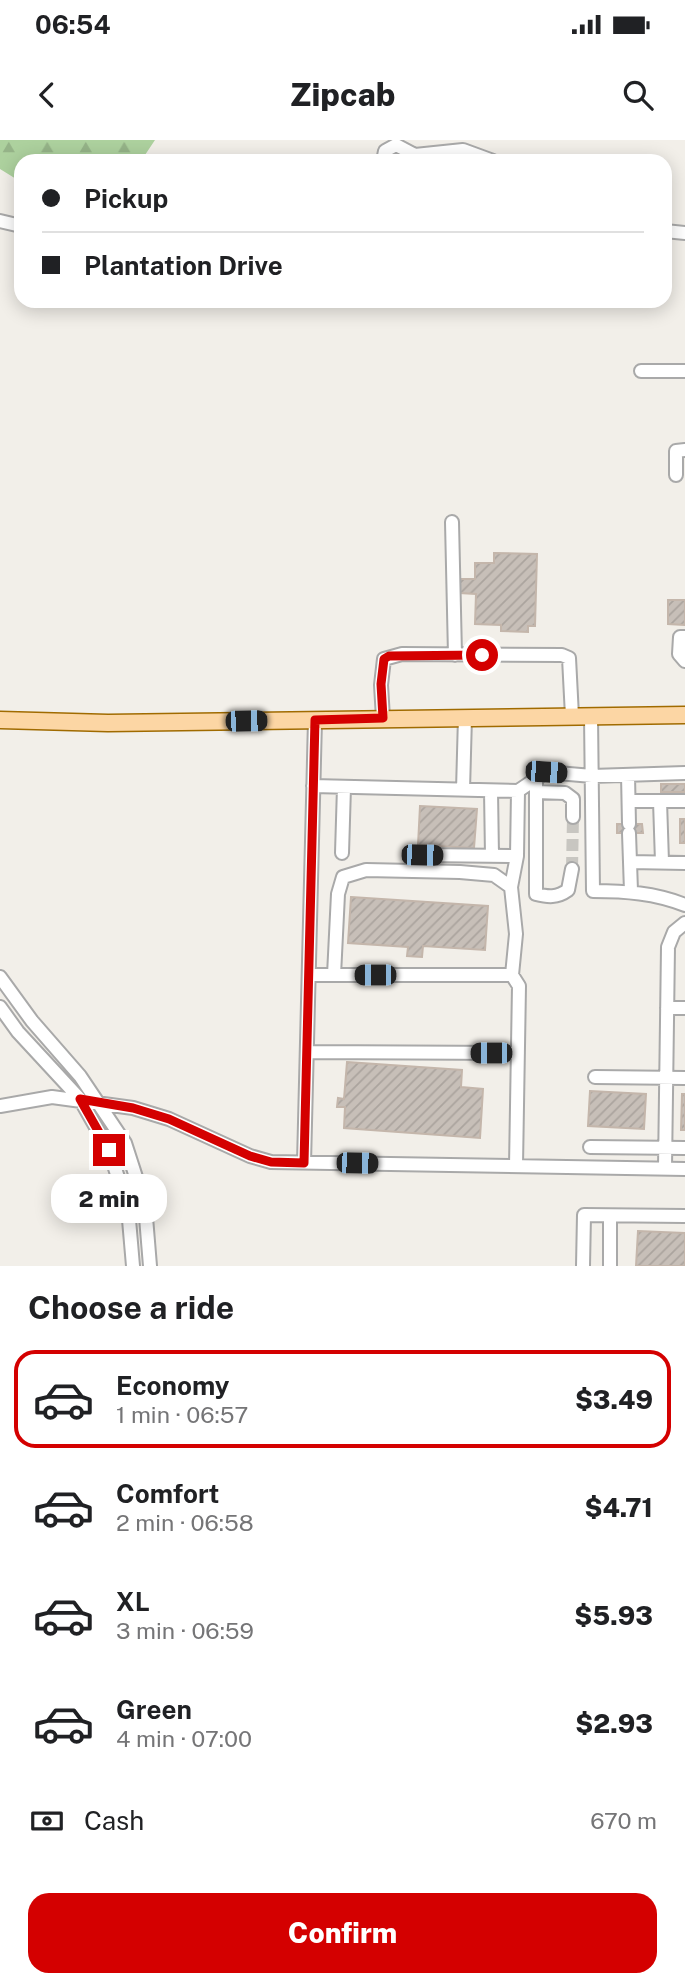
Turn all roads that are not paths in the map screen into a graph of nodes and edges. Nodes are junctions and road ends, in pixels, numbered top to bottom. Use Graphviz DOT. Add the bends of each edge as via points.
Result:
graph roads {
  1 [pos="384,154"];
  2 [pos="408,154"];
  3 [pos="438,154"];
  4 [pos="474,154"];
  5 [pos="641,371"];
  6 [pos="685,371"];
  7 [pos="685,450"];
  8 [pos="676,475"];
  9 [pos="452,522"];
  10 [pos="685,637"];
  11 [pos="455,655"];
  12 [pos="685,661"];
  13 [pos="685,715"];
  14 [pos="572,716"];
  15 [pos="591,716"];
  16 [pos="465,717"];
  17 [pos="383,718"];
  18 [pos="0,720"];
  19 [pos="315,720"];
  20 [pos="685,773"];
  21 [pos="628,775"];
  22 [pos="592,776"];
  23 [pos="536,778"];
  24 [pos="313,786"];
  25 [pos="344,787"];
  26 [pos="463,790"];
  27 [pos="491,791"];
  28 [pos="518,791"];
  29 [pos="536,792"];
  30 [pos="629,801"];
  31 [pos="660,801"];
  32 [pos="685,801"];
  33 [pos="573,817"];
  34 [pos="342,853"];
  35 [pos="422,855"];
  36 [pos="492,856"];
  37 [pos="517,856"];
  38 [pos="630,862"];
  39 [pos="662,862"];
  40 [pos="685,863"];
  41 [pos="572,869"];
  42 [pos="511,887"];
  43 [pos="631,891"];
  44 [pos="685,905"];
  45 [pos="685,923"];
  46 [pos="309,975"];
  47 [pos="334,975"];
  48 [pos="512,975"];
  49 [pos="0,977"];
  50 [pos="0,1007"];
  51 [pos="667,1008"];
  52 [pos="685,1008"];
  53 [pos="307,1052"];
  54 [pos="518,1053"];
  55 [pos="595,1077"];
  56 [pos="667,1078"];
  57 [pos="685,1078"];
  58 [pos="80,1099"];
  59 [pos="98,1103"];
  60 [pos="0,1106"];
  61 [pos="590,1147"];
  62 [pos="665,1148"];
  63 [pos="685,1149"];
  64 [pos="304,1163"];
  65 [pos="516,1166"];
  66 [pos="665,1168"];
  67 [pos="685,1169"];
  68 [pos="610,1216"];
  69 [pos="685,1216"];
  70 [pos="133,1266"];
  71 [pos="150,1266"];
  72 [pos="583,1266"];
  73 [pos="610,1266"];
  1 -- 2 [label="street" via="396,145"];
  3 -- 4 [label="street" via="463,150"];
  5 -- 6 [label="street"];
  7 -- 8 [label="street" via="676,452"];
  9 -- 11 [label="street"];
  10 -- 12 [label="street" via="680,637 680,654"];
  11 -- 14 [label="street" via="569,658"];
  11 -- 17 [label="street" via="402,654 384,659"];
  13 -- 15 [label="main road"];
  14 -- 15 [label="main road"];
  14 -- 16 [label="main road"];
  15 -- 22 [label="street"];
  16 -- 17 [label="main road"];
  16 -- 26 [label="street"];
  17 -- 19 [label="main road"];
  18 -- 19 [label="main road"];
  19 -- 24 [label="street"];
  20 -- 21 [label="street"];
  21 -- 22 [label="street"];
  21 -- 30 [label="street"];
  22 -- 23 [label="street" via="546,772"];
  22 -- 43 [label="street" via="593,891"];
  23 -- 28 [label="street"];
  23 -- 29 [label="street"];
  24 -- 25 [label="street"];
  24 -- 46 [label="street"];
  25 -- 26 [label="street"];
  25 -- 34 [label="street"];
  26 -- 27 [label="street"];
  27 -- 28 [label="street"];
  27 -- 36 [label="street"];
  28 -- 37 [label="street"];
  29 -- 33 [label="street" via="565,793 573,799"];
  29 -- 41 [label="street" via="536,894 548,897 568,890"];
  30 -- 31 [label="street"];
  30 -- 38 [label="street"];
  31 -- 32 [label="street"];
  31 -- 39 [label="street"];
  35 -- 36 [label="street"];
  36 -- 37 [label="street"];
  37 -- 42 [label="street"];
  38 -- 39 [label="street"];
  38 -- 43 [label="street"];
  39 -- 40 [label="street"];
  42 -- 47 [label="street" via="494,875 460,872 366,870 343,877"];
  42 -- 48 [label="street" via="516,934"];
  43 -- 44 [label="street"];
  45 -- 51 [label="street" via="674,932 668,947"];
  46 -- 47 [label="street"];
  46 -- 53 [label="street"];
  47 -- 48 [label="street"];
  48 -- 54 [label="street" via="519,986"];
  49 -- 59 [label="street"];
  50 -- 58 [label="street"];
  51 -- 52 [label="street"];
  51 -- 56 [label="street"];
  53 -- 54 [label="street"];
  53 -- 64 [label="street"];
  54 -- 65 [label="street"];
  55 -- 56 [label="street"];
  56 -- 57 [label="street"];
  56 -- 62 [label="street"];
  58 -- 59 [label="street"];
  58 -- 60 [label="street" via="52,1097"];
  58 -- 70 [label="street" via="109,1150 128,1208"];
  59 -- 64 [label="street" via="169,1119 250,1156"];
  59 -- 71 [label="street" via="125,1143 145,1205"];
  61 -- 62 [label="street"];
  62 -- 63 [label="street"];
  62 -- 66 [label="street"];
  64 -- 65 [label="street"];
  65 -- 66 [label="street"];
  66 -- 67 [label="street"];
  68 -- 69 [label="street"];
  68 -- 72 [label="street" via="584,1215"];
  68 -- 73 [label="street"];
}
